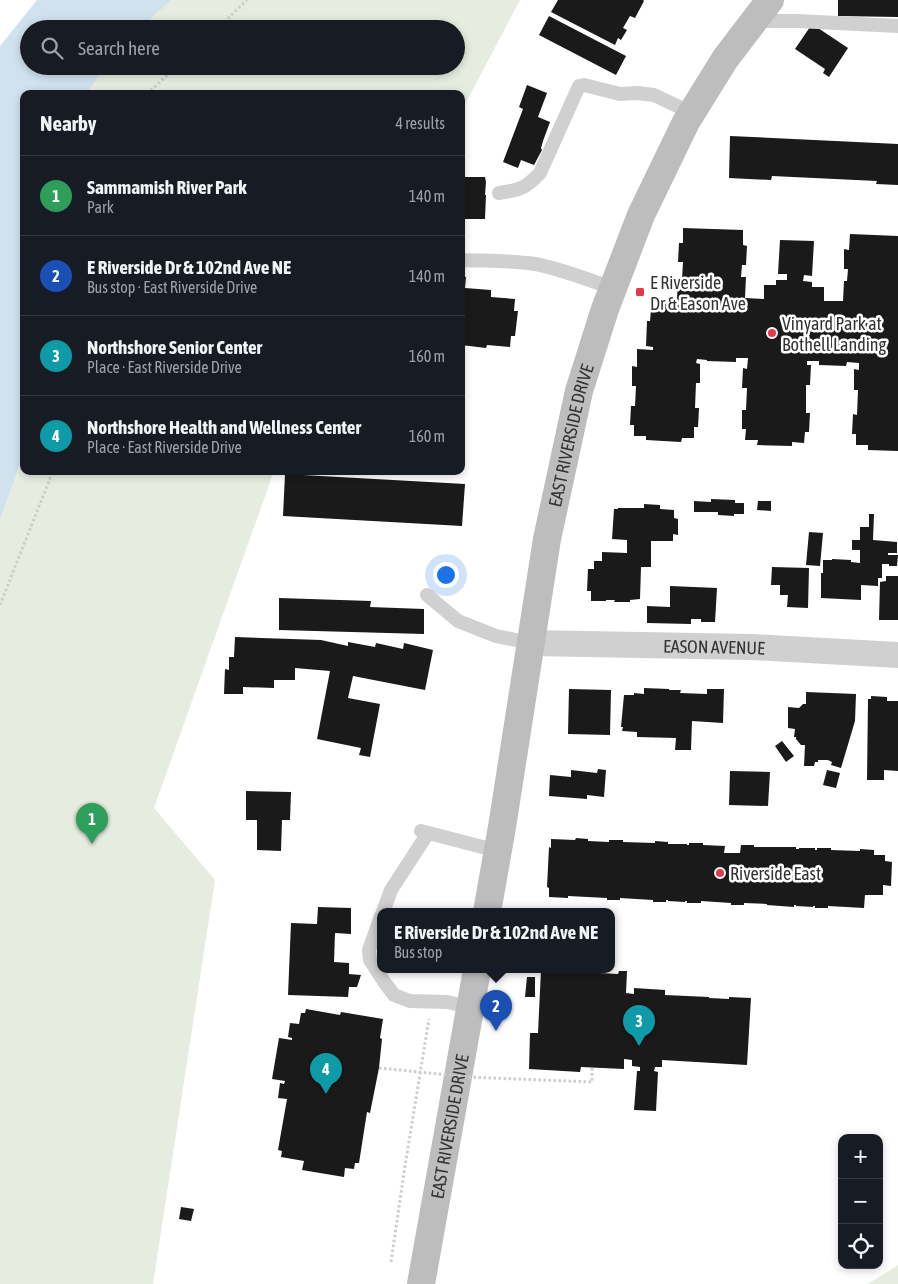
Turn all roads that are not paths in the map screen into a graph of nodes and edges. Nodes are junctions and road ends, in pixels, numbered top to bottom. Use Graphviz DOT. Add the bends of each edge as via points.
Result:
graph roads {
  1 [pos="762,10"];
  2 [pos="898,26"];
  3 [pos="692,114"];
  4 [pos="499,193"];
  5 [pos="465,260"];
  6 [pos="613,288"];
  7 [pos="427,595"];
  8 [pos="530,643"];
  9 [pos="898,655"];
  10 [pos="498,851"];
  11 [pos="384,908"];
  12 [pos="488,908"];
  13 [pos="377,927"];
  14 [pos="377,971"];
  15 [pos="378,973"];
  16 [pos="476,973"];
  17 [pos="470,1007"];
  18 [pos="421,1284"];
  1 -- 2 [label="lane" via="797,21"];
  1 -- 3 [label="main road, EAST RIVERSIDE DRIVE" via="726,59"];
  3 -- 4 [label="lane" via="654,95 620,94 579,86 540,173 518,190"];
  3 -- 6 [label="main road, EAST RIVERSIDE DRIVE" via="641,214"];
  5 -- 6 [label="lane" via="537,264"];
  6 -- 8 [label="main road, EAST RIVERSIDE DRIVE" via="579,391 547,539"];
  7 -- 8 [label="lane" via="458,621 496,636"];
  8 -- 9 [label="street, EASON AVENUE" via="752,647"];
  8 -- 10 [label="main road, EAST RIVERSIDE DRIVE"];
  10 -- 11 [label="lane" via="424,832"];
  10 -- 12 [label="main road, EAST RIVERSIDE DRIVE"];
  13 -- 14 [label="lane" via="369,950 370,960"];
  15 -- 17 [label="lane" via="394,994 410,1001 447,1002"];
  16 -- 17 [label="main road, EAST RIVERSIDE DRIVE"];
  17 -- 18 [label="main road, EAST RIVERSIDE DRIVE"];
}
